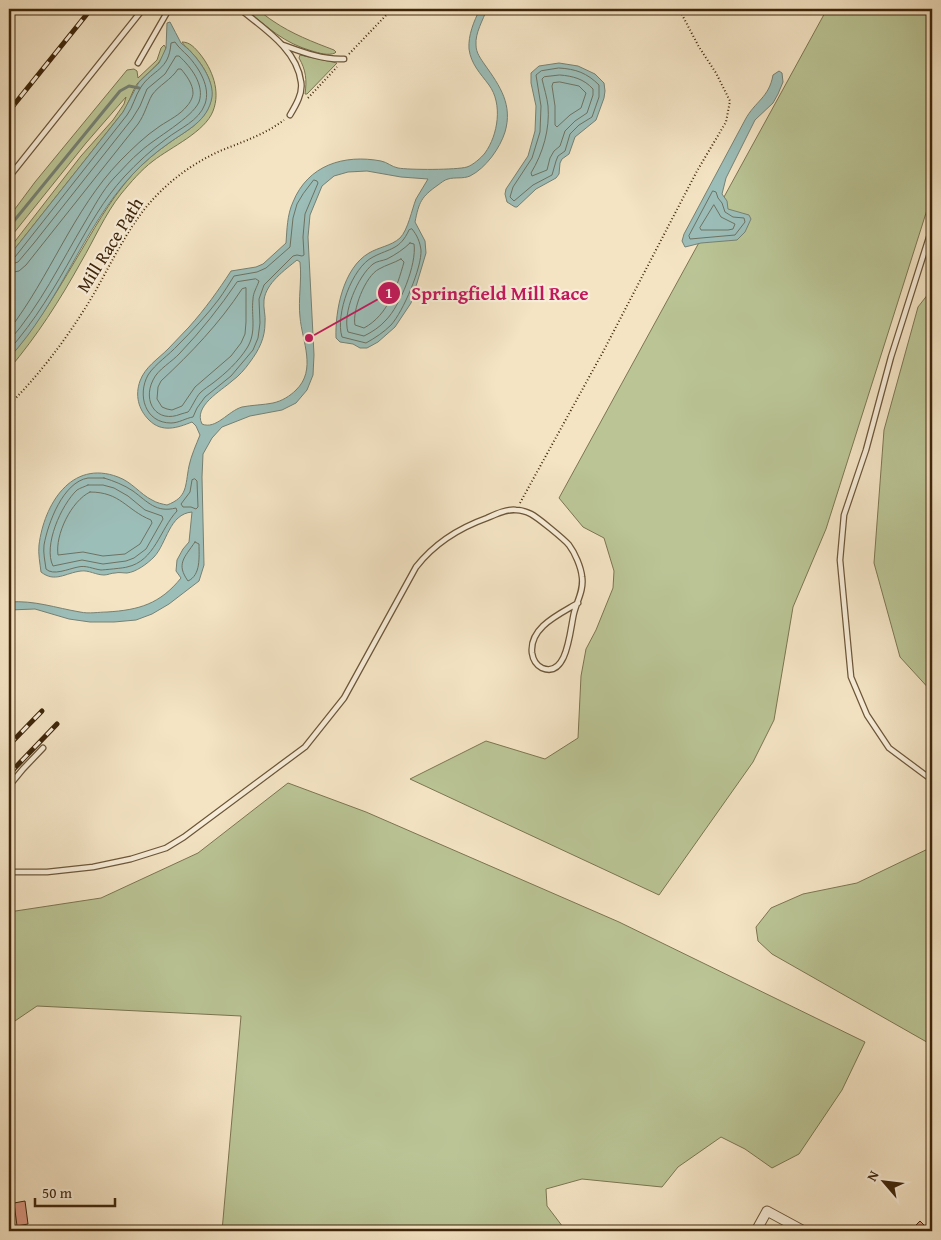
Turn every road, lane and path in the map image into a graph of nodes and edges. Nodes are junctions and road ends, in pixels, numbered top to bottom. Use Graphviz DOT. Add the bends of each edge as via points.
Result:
graph roads {
  1 [pos="143,9"];
  2 [pos="169,9"];
  3 [pos="240,9"];
  4 [pos="392,9"];
  5 [pos="679,9"];
  6 [pos="283,45"];
  7 [pos="344,59"];
  8 [pos="138,63"];
  9 [pos="303,102"];
  10 [pos="290,115"];
  11 [pos="9,176"];
  12 [pos="932,228"];
  13 [pos="9,406"];
  14 [pos="516,510"];
  15 [pos="578,603"];
  16 [pos="43,748"];
  17 [pos="932,780"];
  18 [pos="9,786"];
  19 [pos="9,872"];
  20 [pos="9,1220"];
  21 [pos="11,1231"];
  22 [pos="756,1231"];
  23 [pos="804,1231"];
  1 -- 11 [label="lane"];
  2 -- 8 [label="lane"];
  3 -- 6 [label="lane"];
  4 -- 7 [label="path"];
  5 -- 14 [label="path" via="730,101 726,122"];
  6 -- 7 [label="lane" via="323,57"];
  6 -- 10 [label="lane" via="297,66 301,82 299,98"];
  7 -- 9 [label="path"];
  10 -- 13 [label="path, Mill Race Path" via="259,136 196,164 159,192 135,222 66,338"];
  12 -- 17 [label="lane" via="844,516 840,560 851,677 863,707 889,748"];
  14 -- 15 [label="lane" via="531,514 568,545 582,576 583,587"];
  14 -- 19 [label="lane" via="472,523 425,555 344,698 305,747 184,837 166,848 131,859 47,872"];
  15 -- 15 [label="lane" via="537,632 532,650 536,664 550,669 562,662"];
  16 -- 18 [label="lane"];
  20 -- 21 [label="lane"];
  22 -- 23 [label="street" via="767,1211"];
}
